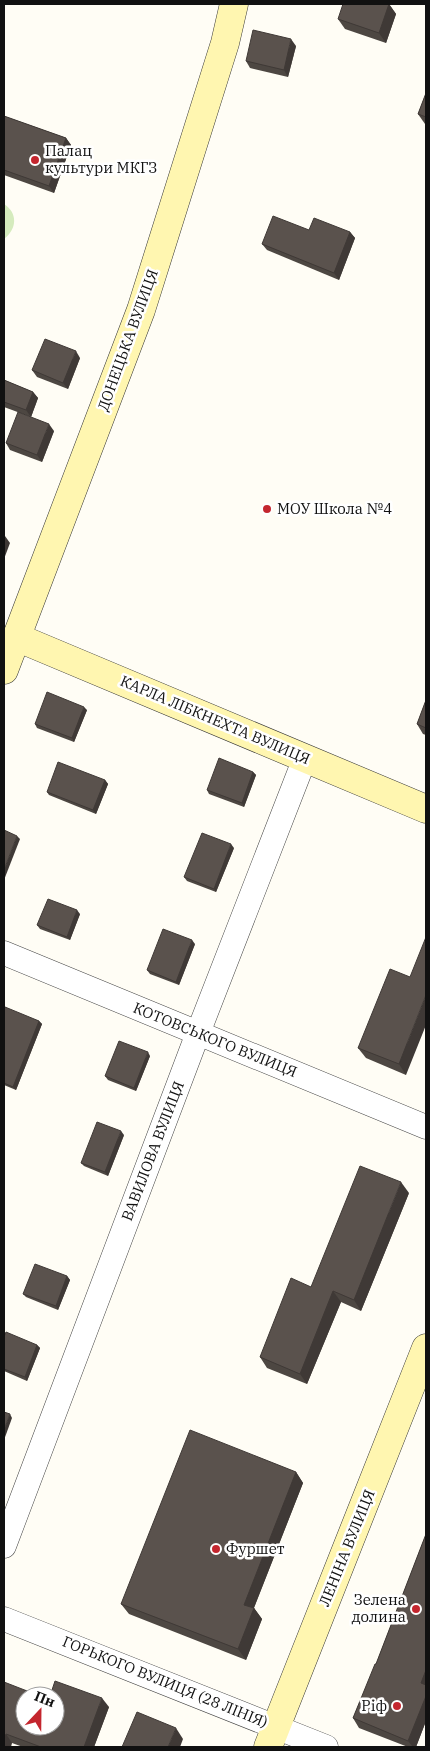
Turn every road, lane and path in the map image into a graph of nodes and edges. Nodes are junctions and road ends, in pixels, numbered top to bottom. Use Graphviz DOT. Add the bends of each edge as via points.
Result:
graph roads {
  1 [pos="234,4"];
  2 [pos="10,634"];
  3 [pos="4,670"];
  4 [pos="306,758"];
  5 [pos="426,809"];
  6 [pos="4,953"];
  7 [pos="198,1033"];
  8 [pos="426,1127"];
  9 [pos="426,1348"];
  10 [pos="4,1546"];
  11 [pos="4,1618"];
  12 [pos="273,1737"];
  13 [pos="326,1747"];
  1 -- 2 [label="street, ДОНЕЦЬКА ВУЛИЦЯ" via="225,44 141,310"];
  2 -- 3 [label="street, ДОНЕЦЬКА ВУЛИЦЯ"];
  2 -- 4 [label="street, КАРЛА ЛІБКНЕХТА ВУЛИЦЯ"];
  4 -- 5 [label="street, КАРЛА ЛІБКНЕХТА ВУЛИЦЯ"];
  4 -- 7 [label="street, ВАВИЛОВА ВУЛИЦЯ"];
  6 -- 7 [label="street, КОТОВСЬКОГО ВУЛИЦЯ"];
  7 -- 8 [label="street, КОТОВСЬКОГО ВУЛИЦЯ"];
  7 -- 10 [label="street, ВАВИЛОВА ВУЛИЦЯ"];
  9 -- 12 [label="street, ЛЕНІНА ВУЛИЦЯ"];
  11 -- 12 [label="street, ГОРЬКОГО ВУЛИЦЯ (28 ЛIНIЯ)"];
  12 -- 13 [label="street, ГОРЬКОГО ВУЛИЦЯ (28 ЛIНIЯ)"];
}
